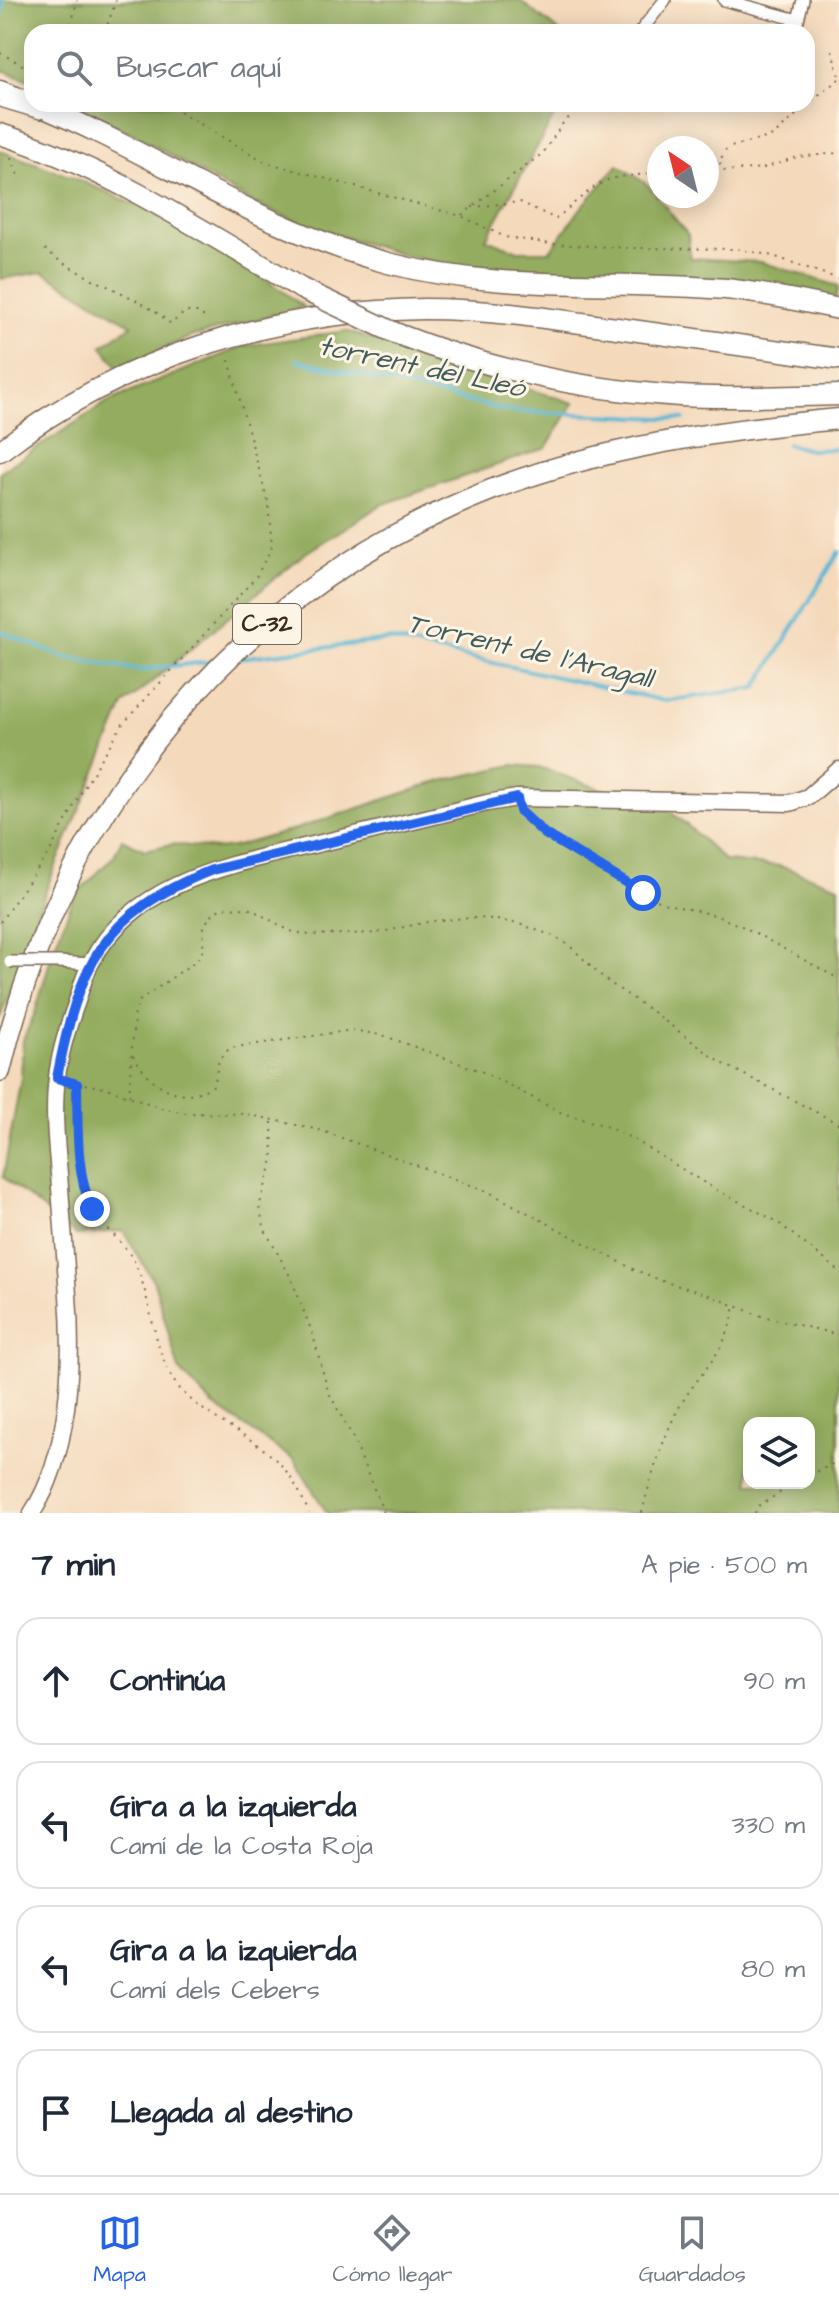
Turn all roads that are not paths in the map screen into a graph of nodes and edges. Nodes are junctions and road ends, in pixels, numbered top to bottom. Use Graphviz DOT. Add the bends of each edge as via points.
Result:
graph roads {
  1 [pos="665,0"];
  2 [pos="724,0"];
  3 [pos="803,0"];
  4 [pos="646,24"];
  5 [pos="0,91"];
  6 [pos="24,99"];
  7 [pos="0,104"];
  8 [pos="24,112"];
  9 [pos="24,112"];
  10 [pos="53,112"];
  11 [pos="0,134"];
  12 [pos="124,145"];
  13 [pos="839,309"];
  14 [pos="839,359"];
  15 [pos="839,395"];
  16 [pos="839,419"];
  17 [pos="0,451"];
  18 [pos="839,770"];
  19 [pos="5,962"];
  20 [pos="90,964"];
  21 [pos="0,1071"];
  22 [pos="32,1513"];
  1 -- 4 [label="street"];
  2 -- 3 [label="street" via="798,20"];
  5 -- 6 [label="highway"];
  7 -- 9 [label="lane"];
  8 -- 12 [label="lane"];
  10 -- 12 [label="highway"];
  11 -- 15 [label="highway, bridge" via="114,180 302,289 395,333 502,368 588,386 682,396"];
  12 -- 13 [label="highway" via="263,218 390,263 486,281 726,289"];
  14 -- 17 [label="highway" via="485,312 426,309 331,315 237,335 161,360 81,398"];
  16 -- 21 [label="highway, C-32" via="663,442 519,480 409,528 284,610 177,713 94,829 34,956"];
  18 -- 20 [label="street" via="808,797 790,803 517,798 212,870 147,901"];
  19 -- 20 [label="street, bridge"];
  20 -- 22 [label="street" via="66,1032 57,1078 70,1367 52,1468"];
}
